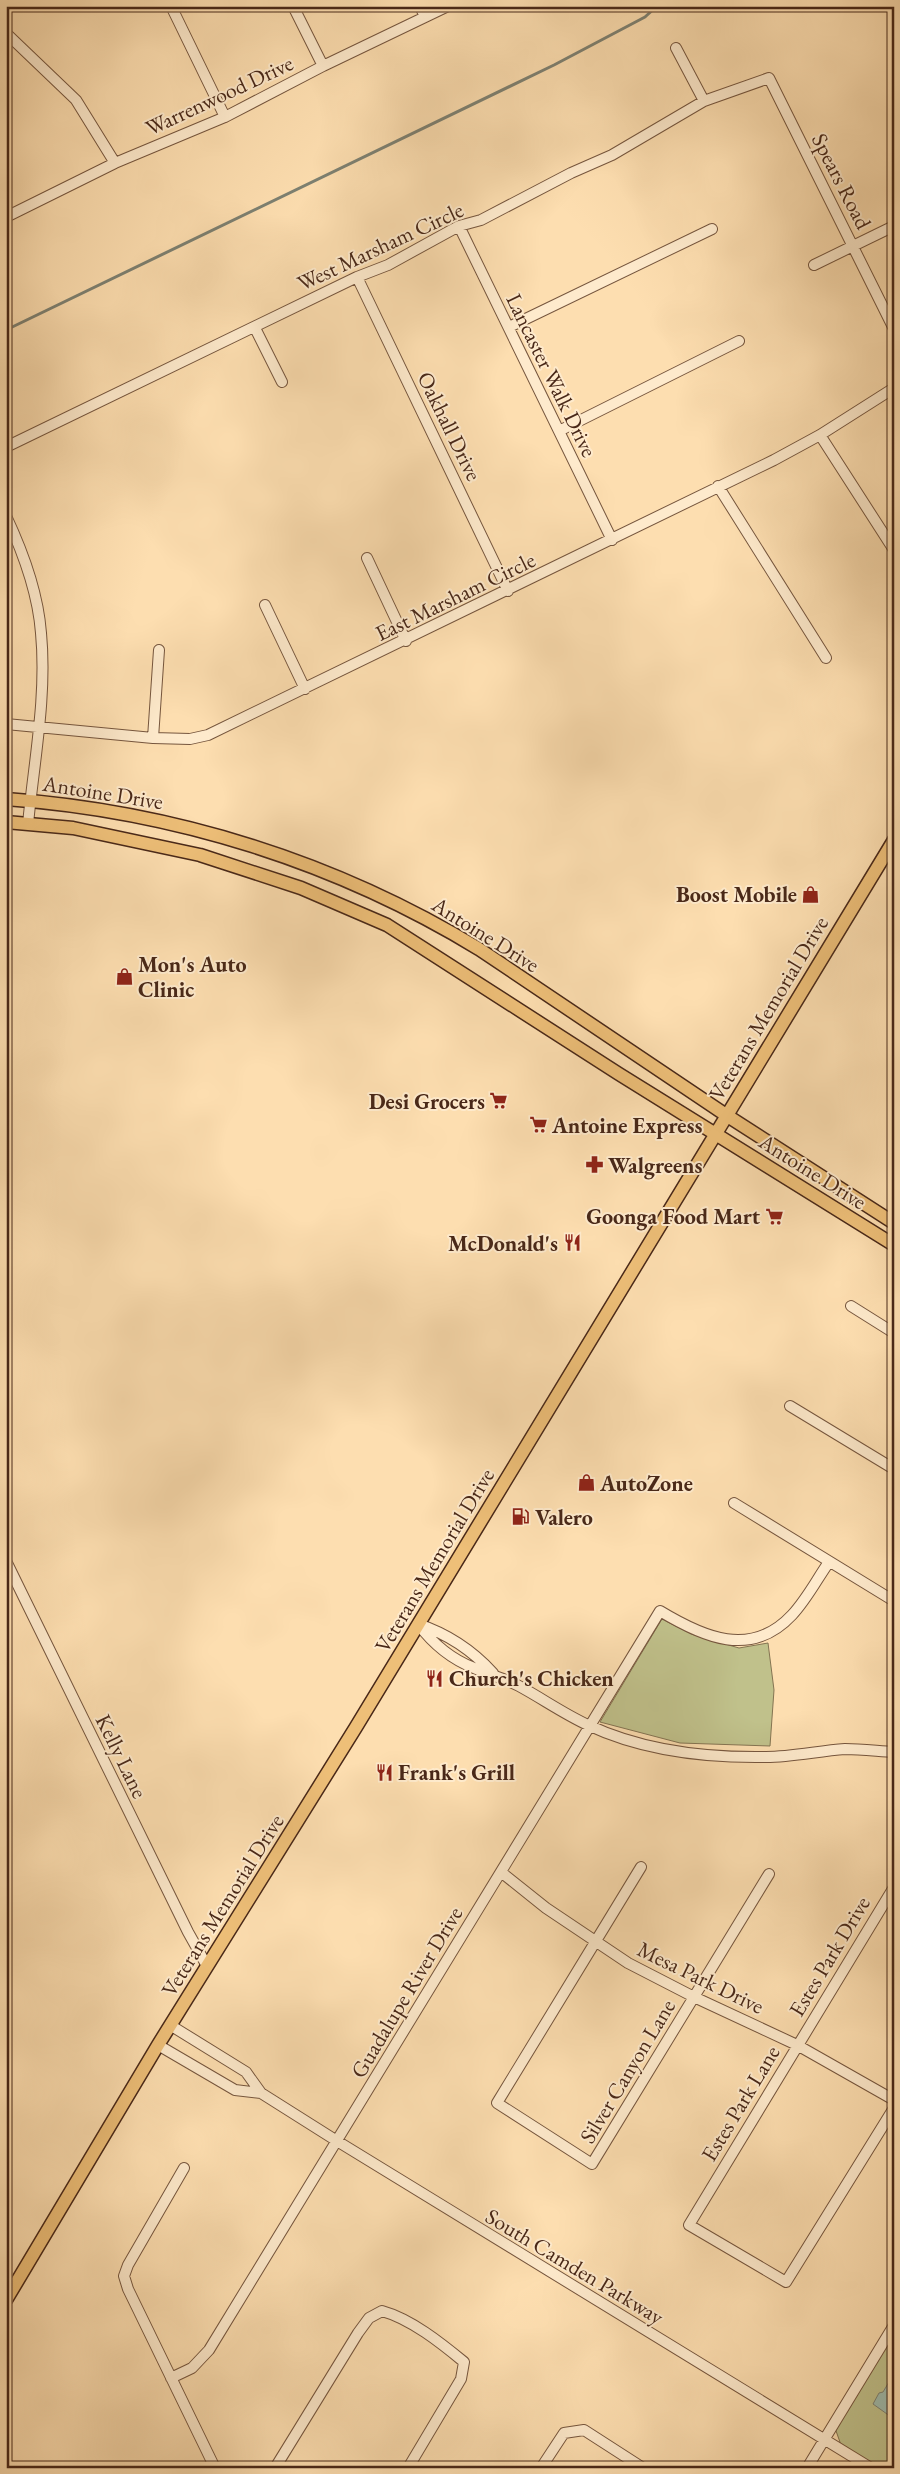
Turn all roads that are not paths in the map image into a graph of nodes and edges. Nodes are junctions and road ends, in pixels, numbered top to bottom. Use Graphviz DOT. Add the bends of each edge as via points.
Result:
graph roads {
  1 [pos="171,6"];
  2 [pos="293,6"];
  3 [pos="420,6"];
  4 [pos="448,6"];
  5 [pos="425,17"];
  6 [pos="6,33"];
  7 [pos="676,48"];
  8 [pos="323,66"];
  9 [pos="769,78"];
  10 [pos="704,102"];
  11 [pos="225,117"];
  12 [pos="115,163"];
  13 [pos="7,215"];
  14 [pos="459,226"];
  15 [pos="894,226"];
  16 [pos="712,229"];
  17 [pos="854,246"];
  18 [pos="814,265"];
  19 [pos="357,276"];
  20 [pos="509,327"];
  21 [pos="255,328"];
  22 [pos="894,329"];
  23 [pos="739,341"];
  24 [pos="282,382"];
  25 [pos="894,388"];
  26 [pos="559,431"];
  27 [pos="820,435"];
  28 [pos="6,447"];
  29 [pos="718,486"];
  30 [pos="6,516"];
  31 [pos="612,540"];
  32 [pos="894,550"];
  33 [pos="367,558"];
  34 [pos="508,591"];
  35 [pos="265,605"];
  36 [pos="406,641"];
  37 [pos="159,650"];
  38 [pos="826,658"];
  39 [pos="305,689"];
  40 [pos="6,724"];
  41 [pos="39,727"];
  42 [pos="153,738"];
  43 [pos="6,799"];
  44 [pos="30,800"];
  45 [pos="6,822"];
  46 [pos="28,824"];
  47 [pos="894,840"];
  48 [pos="726,1115"];
  49 [pos="715,1133"];
  50 [pos="894,1224"];
  51 [pos="894,1229"];
  52 [pos="890,1242"];
  53 [pos="851,1306"];
  54 [pos="894,1333"];
  55 [pos="790,1406"];
  56 [pos="894,1469"];
  57 [pos="734,1503"];
  58 [pos="6,1561"];
  59 [pos="829,1562"];
  60 [pos="894,1601"];
  61 [pos="418,1624"];
  62 [pos="492,1673"];
  63 [pos="590,1726"];
  64 [pos="894,1752"];
  65 [pos="642,1867"];
  66 [pos="501,1872"];
  67 [pos="769,1874"];
  68 [pos="894,1887"];
  69 [pos="594,1942"];
  70 [pos="207,1966"];
  71 [pos="694,1997"];
  72 [pos="170,2025"];
  73 [pos="158,2045"];
  74 [pos="797,2045"];
  75 [pos="261,2093"];
  76 [pos="894,2100"];
  77 [pos="894,2108"];
  78 [pos="337,2141"];
  79 [pos="184,2168"];
  80 [pos="6,2300"];
  81 [pos="894,2325"];
  82 [pos="171,2378"];
  83 [pos="824,2439"];
  84 [pos="215,2468"];
  85 [pos="275,2468"];
  86 [pos="408,2468"];
  87 [pos="541,2468"];
  88 [pos="643,2468"];
  89 [pos="807,2468"];
  90 [pos="871,2468"];
  1 -- 11 [label="street"];
  2 -- 8 [label="street"];
  3 -- 5 [label="street"];
  4 -- 5 [label="street, Warrenwood Drive"];
  5 -- 8 [label="street, Warrenwood Drive"];
  6 -- 12 [label="street" via="76,100"];
  7 -- 10 [label="street"];
  8 -- 11 [label="street, Warrenwood Drive"];
  9 -- 10 [label="street, West Marsham Circle"];
  9 -- 17 [label="street, Spears Road"];
  10 -- 14 [label="street, West Marsham Circle" via="612,155 570,173 481,220"];
  11 -- 12 [label="street, Warrenwood Drive"];
  12 -- 13 [label="street, Warrenwood Drive"];
  14 -- 19 [label="street, West Marsham Circle" via="388,265"];
  14 -- 20 [label="street, Lancaster Walk Drive"];
  15 -- 17 [label="street"];
  16 -- 20 [label="street"];
  17 -- 18 [label="street"];
  17 -- 22 [label="street, Spears Road"];
  19 -- 21 [label="street, West Marsham Circle"];
  19 -- 34 [label="street, Oakhall Drive"];
  20 -- 26 [label="street, Lancaster Walk Drive"];
  21 -- 24 [label="street"];
  21 -- 28 [label="street, West Marsham Circle"];
  23 -- 26 [label="street"];
  25 -- 27 [label="street, East Marsham Circle"];
  26 -- 31 [label="street, Lancaster Walk Drive"];
  27 -- 29 [label="street, East Marsham Circle"];
  27 -- 32 [label="street"];
  29 -- 31 [label="street, East Marsham Circle"];
  29 -- 38 [label="street"];
  30 -- 41 [label="street" via="24,560 40,623"];
  31 -- 34 [label="street, East Marsham Circle"];
  33 -- 36 [label="street"];
  34 -- 36 [label="street, East Marsham Circle"];
  35 -- 39 [label="street"];
  36 -- 39 [label="street, East Marsham Circle"];
  37 -- 42 [label="street"];
  39 -- 42 [label="street, East Marsham Circle" via="200,738"];
  40 -- 41 [label="street, East Marsham Circle"];
  41 -- 42 [label="street, East Marsham Circle"];
  41 -- 44 [label="street"];
  43 -- 44 [label="main road, Antoine Drive"];
  44 -- 46 [label="street"];
  44 -- 48 [label="main road, Antoine Drive" via="163,821 278,854 364,887 479,949"];
  45 -- 46 [label="main road, Antoine Drive"];
  46 -- 49 [label="main road, Antoine Drive" via="73,828 200,855 301,888 386,926"];
  47 -- 48 [label="main road, Veterans Memorial Drive"];
  48 -- 49 [label="main road, Veterans Memorial Drive"];
  48 -- 50 [label="main road, Antoine Drive"];
  49 -- 52 [label="main road, Antoine Drive"];
  49 -- 61 [label="main road, Veterans Memorial Drive"];
  51 -- 52 [label="main road"];
  53 -- 54 [label="street"];
  55 -- 56 [label="street"];
  57 -- 59 [label="street"];
  58 -- 70 [label="street, Kelly Lane"];
  59 -- 60 [label="street"];
  59 -- 63 [label="street, Guadalupe River Drive" via="794,1613 780,1626 764,1634 738,1640 719,1639 700,1634 660,1611"];
  61 -- 62 [label="street" via="456,1641 479,1658"];
  61 -- 62 [label="street" via="429,1639 448,1654 474,1669"];
  61 -- 70 [label="main road, Veterans Memorial Drive"];
  62 -- 63 [label="street"];
  63 -- 64 [label="street" via="655,1748 715,1756 766,1757 847,1749"];
  63 -- 66 [label="street, Guadalupe River Drive"];
  65 -- 69 [label="street"];
  66 -- 69 [label="street, Mesa Park Drive"];
  66 -- 78 [label="street, Guadalupe River Drive"];
  67 -- 71 [label="street, Silver Canyon Lane"];
  68 -- 74 [label="street, Estes Park Drive"];
  69 -- 71 [label="street, Mesa Park Drive"];
  69 -- 71 [label="street, Silver Canyon Lane" via="497,2103 592,2164"];
  70 -- 72 [label="main road, Veterans Memorial Drive"];
  71 -- 74 [label="street, Mesa Park Drive"];
  72 -- 73 [label="main road, Veterans Memorial Drive"];
  72 -- 75 [label="street, South Camden Parkway" via="246,2072"];
  73 -- 75 [label="street, South Camden Parkway" via="235,2090"];
  73 -- 80 [label="main road, Veterans Memorial Drive"];
  74 -- 76 [label="street, Mesa Park Drive"];
  74 -- 77 [label="street, Estes Park Lane" via="689,2225 786,2282"];
  75 -- 78 [label="street, South Camden Parkway"];
  78 -- 82 [label="street, Guadalupe River Drive" via="210,2350 192,2368"];
  78 -- 83 [label="street, South Camden Parkway"];
  79 -- 82 [label="street" via="124,2276"];
  81 -- 83 [label="street"];
  82 -- 84 [label="street"];
  83 -- 89 [label="street"];
  83 -- 90 [label="street, South Camden Parkway"];
  85 -- 86 [label="street" via="369,2318 382,2311 395,2315 443,2344 464,2362 461,2379"];
  87 -- 88 [label="street" via="564,2433 584,2430"];
}
